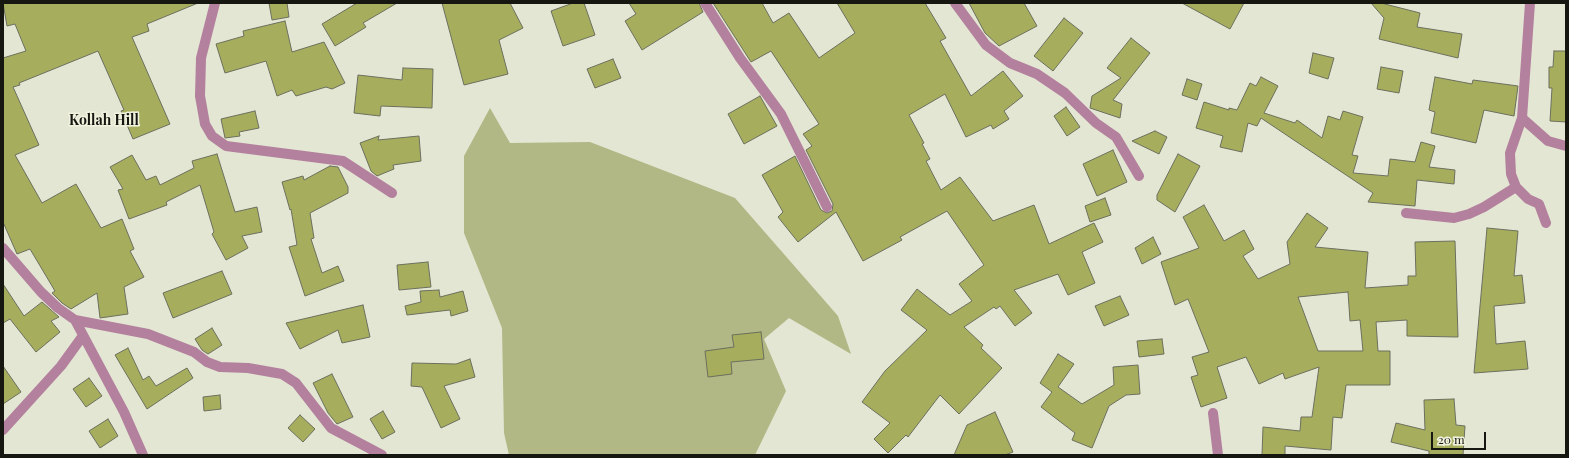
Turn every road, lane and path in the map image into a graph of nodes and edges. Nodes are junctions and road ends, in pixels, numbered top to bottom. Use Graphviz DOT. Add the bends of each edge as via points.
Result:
graph roads {
  1 [pos="215,3"];
  2 [pos="705,3"];
  3 [pos="955,3"];
  4 [pos="1530,3"];
  5 [pos="1522,118"];
  6 [pos="1566,146"];
  7 [pos="1139,176"];
  8 [pos="1516,187"];
  9 [pos="392,193"];
  10 [pos="827,207"];
  11 [pos="1406,213"];
  12 [pos="1546,223"];
  13 [pos="3,248"];
  14 [pos="75,320"];
  15 [pos="82,337"];
  16 [pos="1213,413"];
  17 [pos="3,430"];
  18 [pos="143,455"];
  19 [pos="382,455"];
  20 [pos="1218,455"];
  1 -- 9 [label="street" via="201,58 200,88 205,124 212,136 226,146 343,161"];
  2 -- 10 [label="street" via="740,58 781,114"];
  3 -- 7 [label="street" via="986,45 1010,63 1037,74 1065,93 1096,123 1116,137"];
  4 -- 5 [label="street"];
  5 -- 6 [label="street" via="1548,141"];
  5 -- 8 [label="street" via="1510,153 1510,174"];
  8 -- 11 [label="street" via="1484,207 1461,216"];
  8 -- 12 [label="street" via="1528,199 1539,204"];
  13 -- 14 [label="street" via="41,292"];
  14 -- 15 [label="street"];
  14 -- 19 [label="street" via="148,334 194,352 207,362 220,367 248,368 282,374 296,383 331,428"];
  15 -- 17 [label="street" via="61,366"];
  15 -- 18 [label="street" via="124,412"];
  16 -- 20 [label="street"];
}
